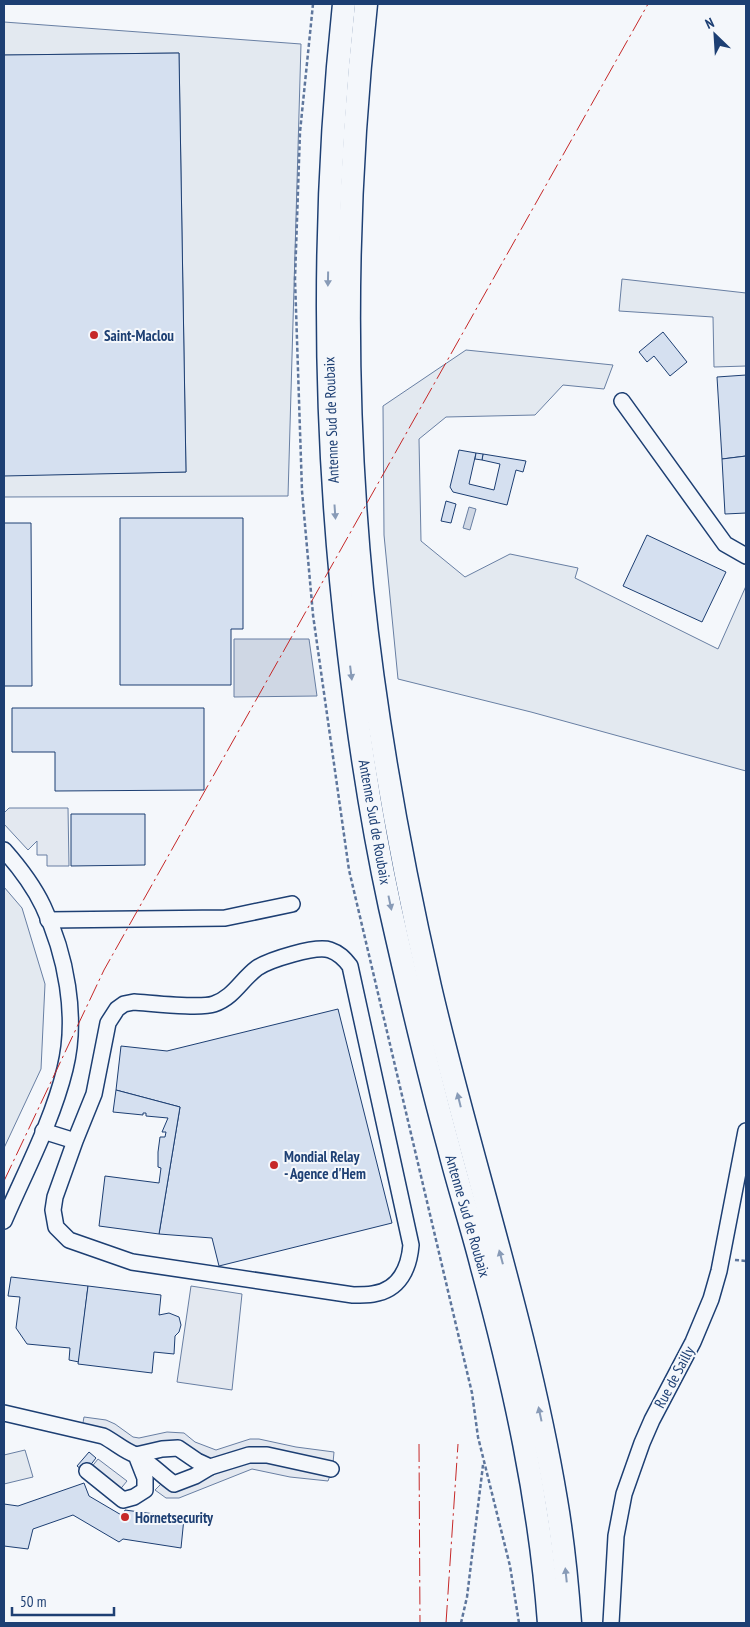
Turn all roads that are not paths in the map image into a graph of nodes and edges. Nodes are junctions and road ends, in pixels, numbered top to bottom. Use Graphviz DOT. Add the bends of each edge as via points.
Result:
graph roads {
  1 [pos="330,4"];
  2 [pos="344,4"];
  3 [pos="366,4"];
  4 [pos="329,249"];
  5 [pos="622,401"];
  6 [pos="745,553"];
  7 [pos="4,850"];
  8 [pos="292,904"];
  9 [pos="48,920"];
  10 [pos="43,1131"];
  11 [pos="746,1131"];
  12 [pos="75,1141"];
  13 [pos="4,1221"];
  14 [pos="4,1413"];
  15 [pos="136,1455"];
  16 [pos="210,1467"];
  17 [pos="331,1469"];
  18 [pos="87,1472"];
  19 [pos="549,1623"];
  20 [pos="570,1623"];
  21 [pos="611,1623"];
  1 -- 4 [label="highway" via="319,174"];
  2 -- 4 [label="highway, Antenne Sud de Roubaix" via="333,133"];
  20 -- 3 [label="highway, Antenne Sud de Roubaix, one-way" via="556,1500 532,1377 431,990 401,853 365,612 354,477 349,319 353,155"];
  4 -- 19 [label="highway, Antenne Sud de Roubaix, one-way" via="328,365 334,501 343,607 365,771 405,968 515,1399 542,1547"];
  5 -- 6 [label="street" via="725,544"];
  7 -- 9 [label="street" via="30,884"];
  8 -- 9 [label="street" via="225,918"];
  9 -- 10 [label="street" via="66,984 69,1026 65,1068"];
  10 -- 12 [label="street"];
  10 -- 13 [label="street"];
  11 -- 21 [label="street, Rue de Sailly" via="711,1299 693,1342 652,1420 624,1494 616,1536"];
  12 -- 12 [label="street" via="54,1197 53,1210 56,1227 69,1240 132,1262 353,1295 374,1294 388,1289 404,1275 411,1245 350,966 343,957 328,949 266,962 230,995 211,1005 134,1002 117,1009 108,1023 94,1094"];
  14 -- 15 [label="street" via="103,1436"];
  15 -- 16 [label="street" via="178,1448"];
  15 -- 16 [label="street" via="174,1484"];
  15 -- 18 [label="street" via="145,1478 145,1490 134,1497 123,1500"];
  16 -- 17 [label="street" via="249,1455"];
}
